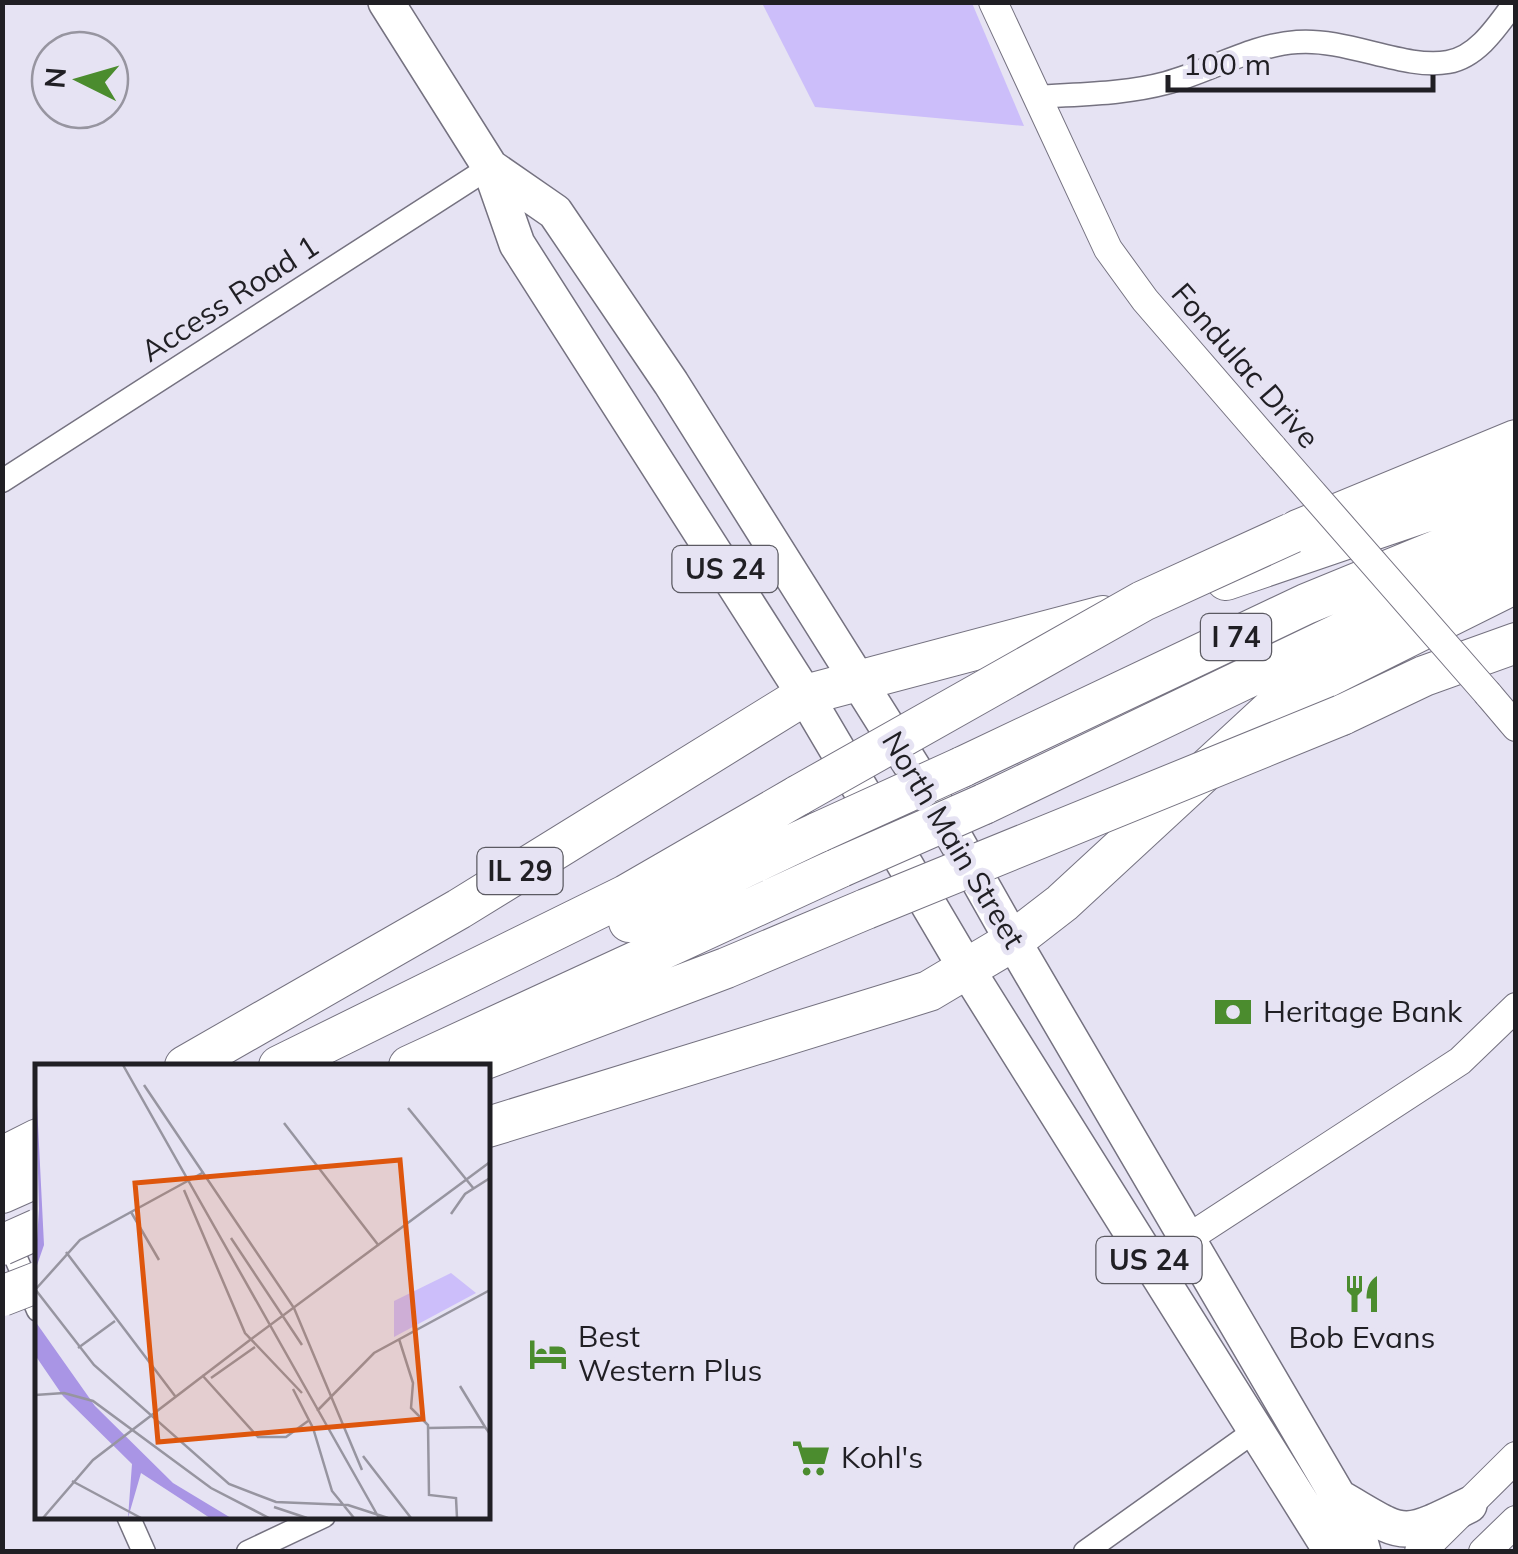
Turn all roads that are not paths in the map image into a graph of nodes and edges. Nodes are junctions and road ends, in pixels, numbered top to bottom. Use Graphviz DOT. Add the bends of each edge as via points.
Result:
graph roads {
  1 [pos="386,2"];
  2 [pos="993,2"];
  3 [pos="1515,2"];
  4 [pos="1037,98"];
  5 [pos="490,168"];
  6 [pos="1516,440"];
  7 [pos="2,480"];
  8 [pos="1516,481"];
  9 [pos="1516,518"];
  10 [pos="1516,549"];
  11 [pos="1516,583"];
  12 [pos="1516,643"];
  13 [pos="855,679"];
  14 [pos="805,695"];
  15 [pos="1516,726"];
  16 [pos="1013,941"];
  17 [pos="966,968"];
  18 [pos="1516,1007"];
  19 [pos="188,1064"];
  20 [pos="284,1064"];
  21 [pos="303,1064"];
  22 [pos="413,1064"];
  23 [pos="469,1064"];
  24 [pos="490,1125"];
  25 [pos="35,1140"];
  26 [pos="2,1157"];
  27 [pos="35,1178"];
  28 [pos="2,1193"];
  29 [pos="2,1226"];
  30 [pos="35,1230"];
  31 [pos="1186,1241"];
  32 [pos="2,1245"];
  33 [pos="1150,1263"];
  34 [pos="35,1283"];
  35 [pos="2,1296"];
  36 [pos="35,1303"];
  37 [pos="1256,1430"];
  38 [pos="1516,1458"];
  39 [pos="1339,1498"];
  40 [pos="1469,1506"];
  41 [pos="129,1519"];
  42 [pos="318,1519"];
  43 [pos="1516,1522"];
  44 [pos="144,1552"];
  45 [pos="248,1552"];
  46 [pos="1085,1552"];
  47 [pos="1332,1552"];
  48 [pos="1363,1552"];
  49 [pos="1420,1552"];
  50 [pos="1484,1552"];
  1 -- 5 [label="main road, North Main Street / US 24"];
  2 -- 4 [label="street, Fondulac Drive"];
  3 -- 4 [label="street" via="1479,46 1449,62 1301,42 1256,50 1161,84"];
  4 -- 15 [label="street, Fondulac Drive, bridge" via="1108,249 1145,300"];
  5 -- 7 [label="street, Access Road 1"];
  5 -- 13 [label="main road, North Main Street / US 24" via="555,212 700,428"];
  5 -- 14 [label="main road, North Main Street / US 24" via="518,244"];
  6 -- 20 [label="highway, bridge" via="1143,601 626,894"];
  8 -- 13 [label="highway" via="1186,593"];
  9 -- 21 [label="highway, I 74, bridge" via="1306,604 623,925"];
  10 -- 22 [label="highway, I 74, bridge" via="984,804"];
  11 -- 16 [label="highway" via="1270,711"];
  12 -- 23 [label="highway, bridge" via="726,968"];
  13 -- 14 [label="highway, IL 29"];
  13 -- 16 [label="main road, North Main Street / US 24"];
  14 -- 17 [label="main road, North Main Street / US 24"];
  14 -- 19 [label="highway, IL 29" via="459,909"];
  16 -- 17 [label="highway"];
  16 -- 31 [label="main road, North Main Street / US 24"];
  17 -- 24 [label="highway" via="929,991 865,1013"];
  17 -- 33 [label="main road, North Main Street / US 24"];
  18 -- 31 [label="street" via="1460,1061"];
  25 -- 26 [label="highway"];
  27 -- 28 [label="highway"];
  29 -- 36 [label="street"];
  30 -- 32 [label="highway, bridge"];
  31 -- 33 [label="street"];
  31 -- 39 [label="main road, North Main Street / US 24"];
  33 -- 37 [label="main road, North Main Street / US 24"];
  34 -- 35 [label="highway, bridge"];
  37 -- 46 [label="street"];
  37 -- 47 [label="main road, North Main Street / US 24"];
  38 -- 40 [label="main road"];
  39 -- 40 [label="main road" via="1387,1528 1410,1532"];
  39 -- 48 [label="main road, North Main Street / US 24"];
  40 -- 49 [label="main road"];
  41 -- 44 [label="street"];
  42 -- 45 [label="street"];
  43 -- 50 [label="main road"];
}
